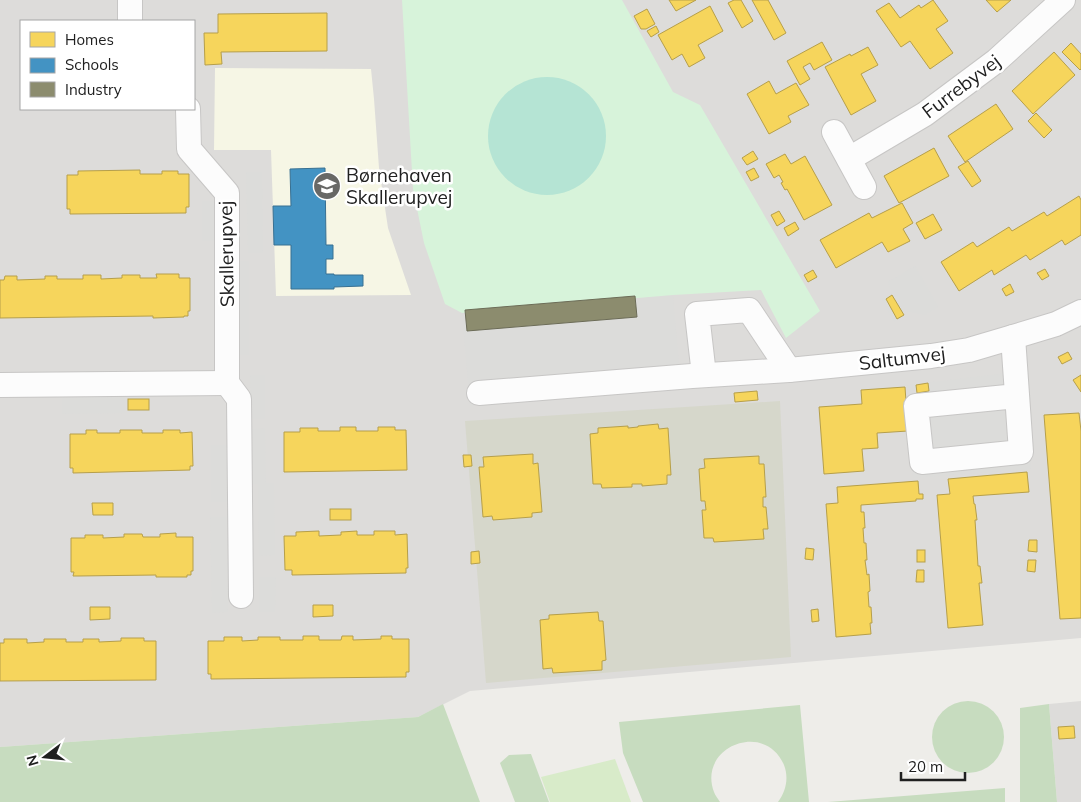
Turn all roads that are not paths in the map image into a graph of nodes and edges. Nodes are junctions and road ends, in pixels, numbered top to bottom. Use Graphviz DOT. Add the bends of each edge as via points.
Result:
graph roads {
  1 [pos="130,0"];
  2 [pos="1063,0"];
  3 [pos="130,20"];
  4 [pos="188,110"];
  5 [pos="834,132"];
  6 [pos="849,159"];
  7 [pos="864,187"];
  8 [pos="1081,312"];
  9 [pos="1013,337"];
  10 [pos="790,370"];
  11 [pos="704,375"];
  12 [pos="227,383"];
  13 [pos="0,385"];
  14 [pos="479,392"];
  15 [pos="1017,396"];
  16 [pos="241,596"];
  1 -- 3 [label="street"];
  2 -- 6 [label="street, Furrebyvej" via="996,61 925,114"];
  4 -- 12 [label="street, Skallerupvej" via="189,149 227,193"];
  5 -- 6 [label="street"];
  6 -- 7 [label="street"];
  8 -- 9 [label="street, Saltumvej" via="1056,324"];
  9 -- 10 [label="street, Saltumvej" via="969,350 931,356"];
  9 -- 15 [label="street"];
  10 -- 11 [label="street, Saltumvej"];
  10 -- 11 [label="street" via="748,310 698,314"];
  11 -- 14 [label="street, Saltumvej"];
  12 -- 13 [label="street"];
  12 -- 16 [label="street, Skallerupvej" via="239,399"];
  15 -- 15 [label="street" via="916,406 922,462 1021,452"];
}
